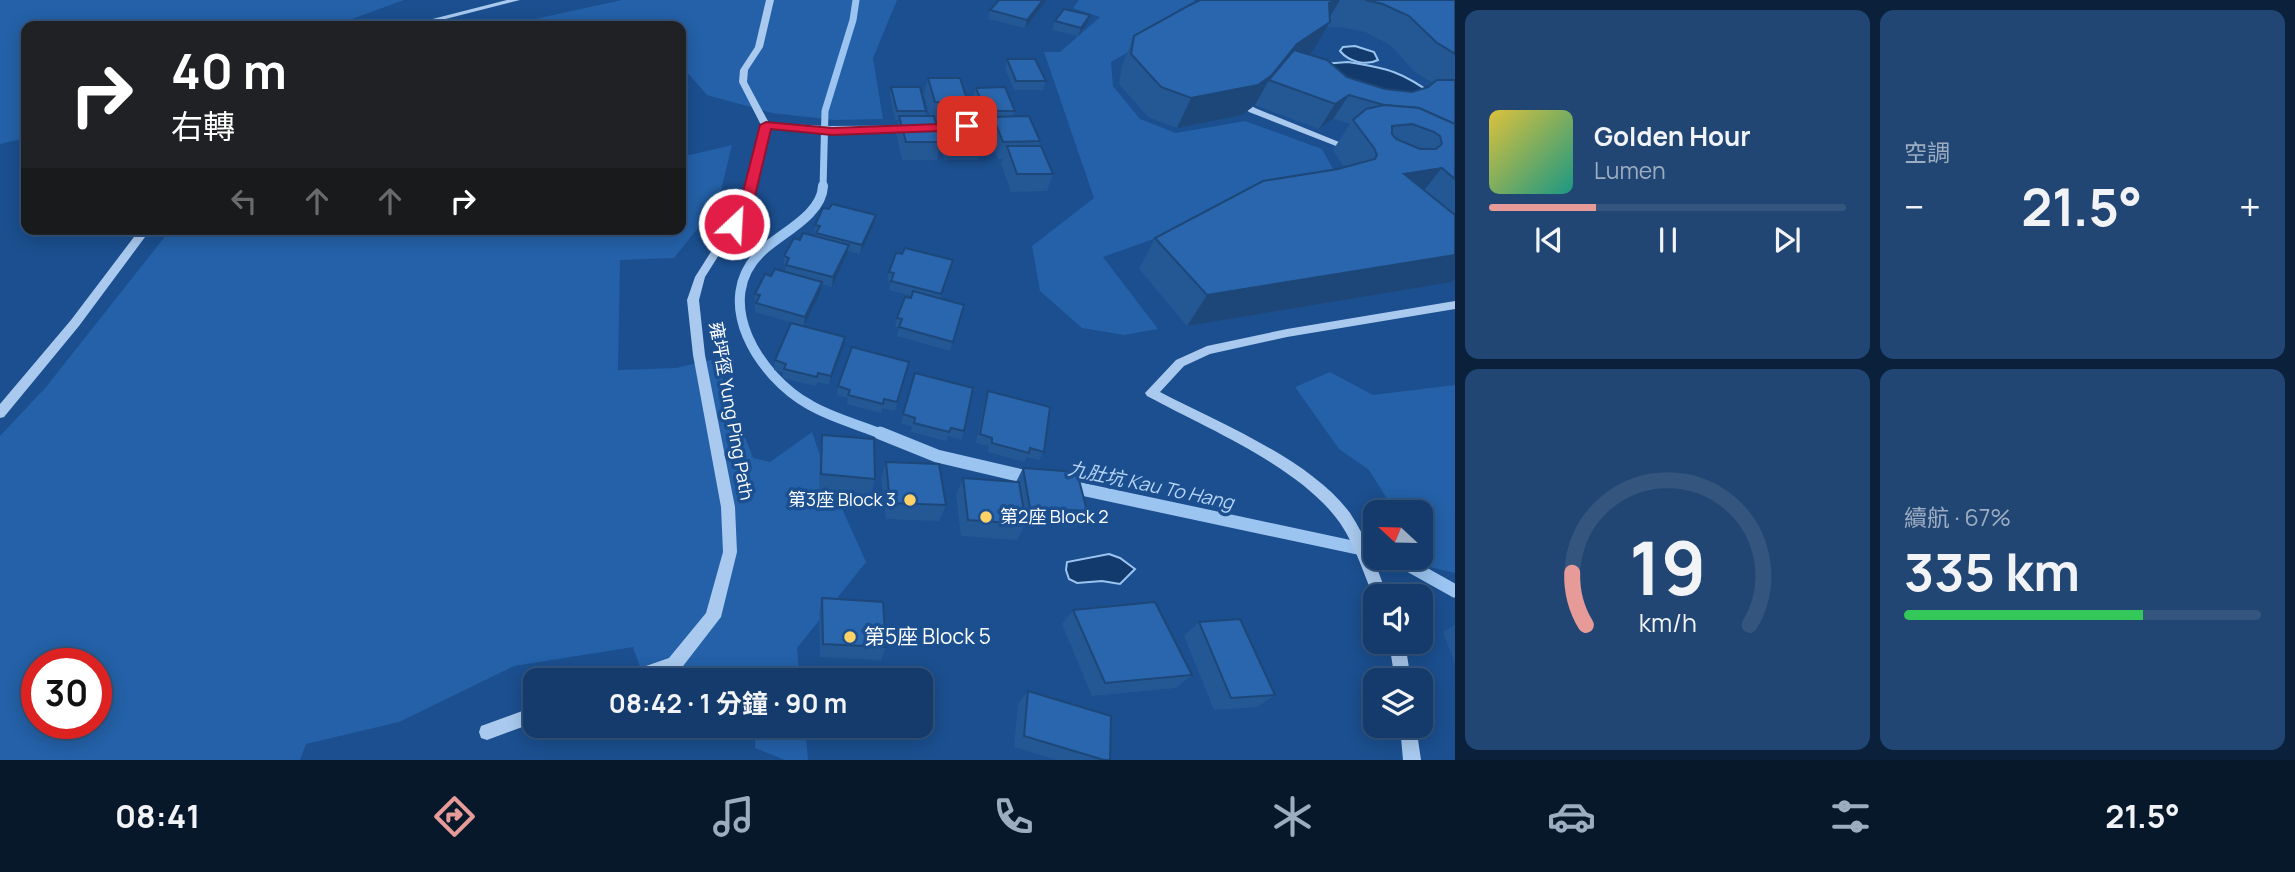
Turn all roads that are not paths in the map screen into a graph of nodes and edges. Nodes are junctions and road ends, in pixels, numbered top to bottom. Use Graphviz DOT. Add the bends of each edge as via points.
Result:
graph roads {
  1 [pos="516,0"];
  2 [pos="770,0"];
  3 [pos="430,21"];
  4 [pos="1253,88"];
  5 [pos="766,125"];
  6 [pos="1020,128"];
  7 [pos="1339,144"];
  8 [pos="141,235"];
  9 [pos="1455,305"];
  10 [pos="0,413"];
  11 [pos="1375,584"];
  12 [pos="661,668"];
  13 [pos="523,719"];
  14 [pos="487,732"];
  15 [pos="1409,738"];
  16 [pos="1412,760"];
  1 -- 3 [label="street"];
  2 -- 5 [label="street" via="759,47 744,70 743,82"];
  4 -- 7 [label="street" via="1243,98 1251,110"];
  5 -- 6 [label="street" via="832,131"];
  5 -- 12 [label="street, 雍坪徑 Yung Ping Path" via="746,204 700,278 693,300 728,507 730,552 713,617 674,663"];
  8 -- 10 [label="street"];
  9 -- 11 [label="street" via="1207,350 1180,363 1152,393 1309,481 1336,507 1352,531"];
  13 -- 14 [label="street"];
  15 -- 16 [label="street"];
}
